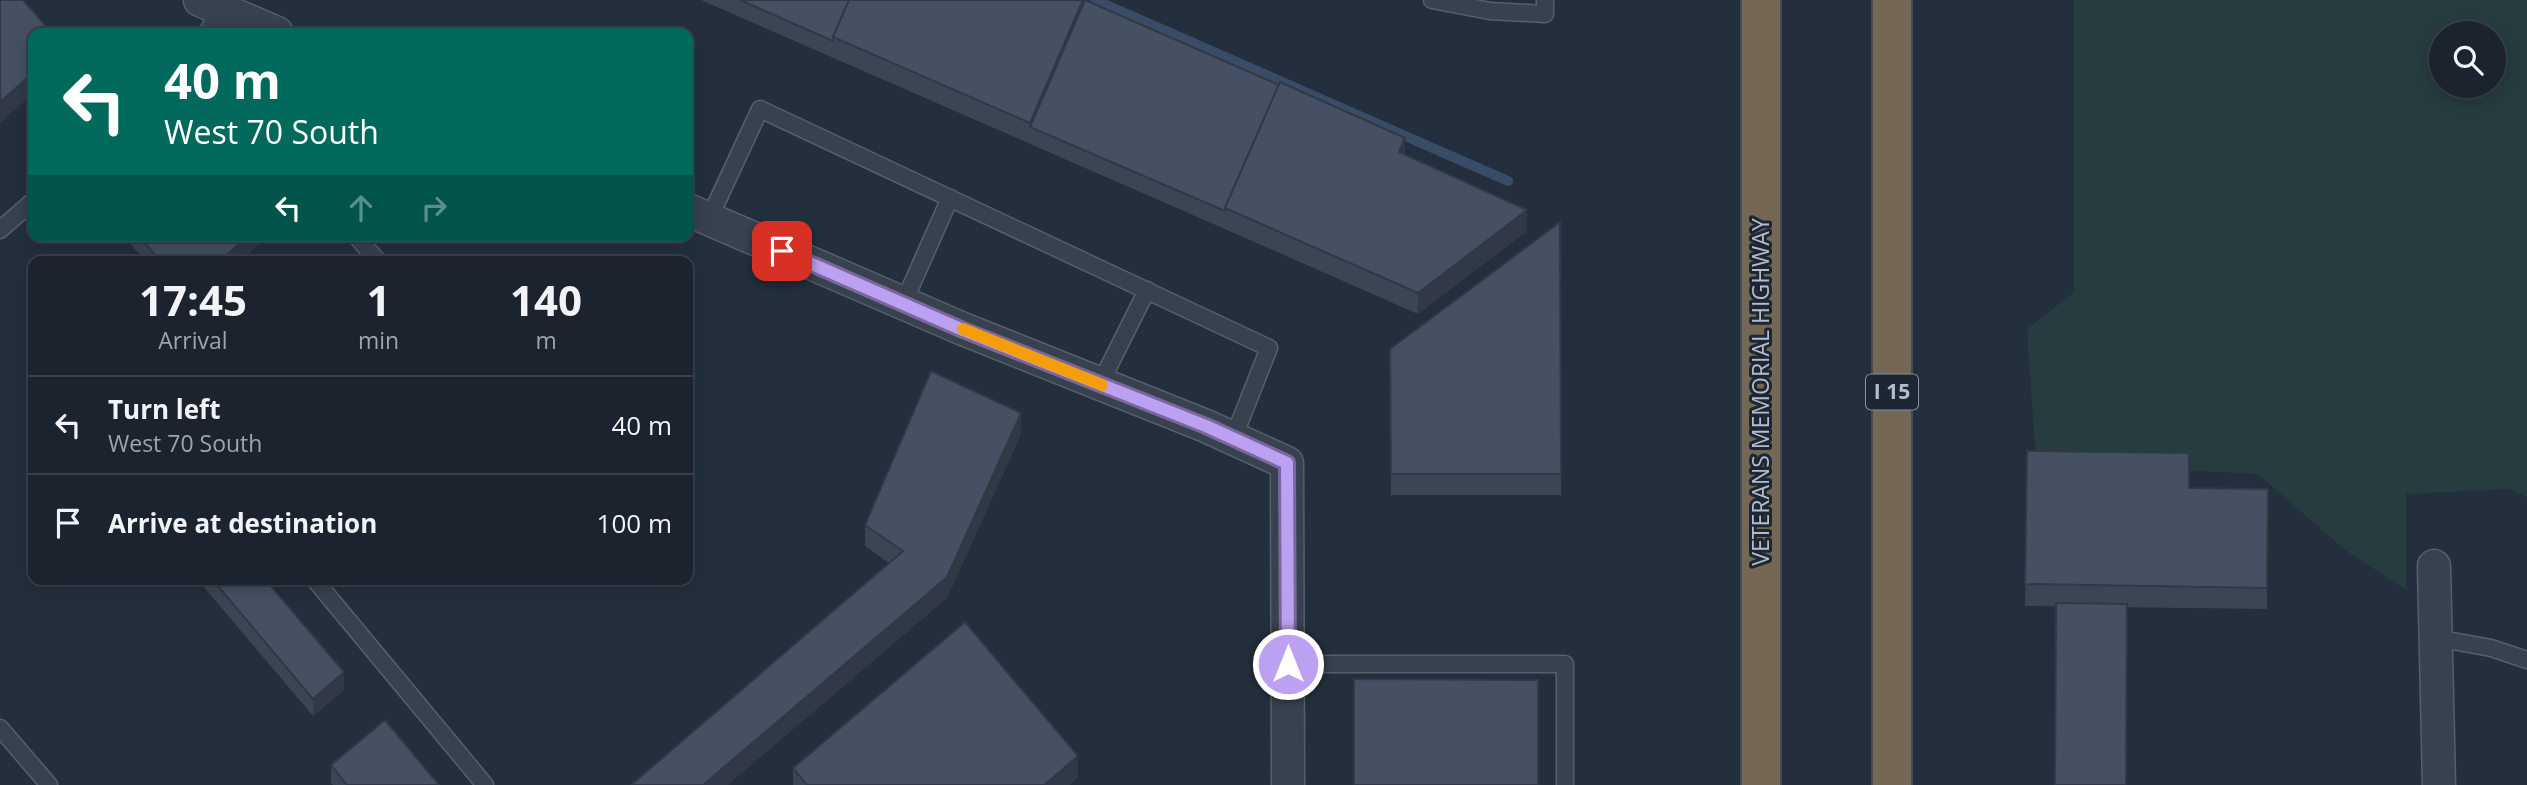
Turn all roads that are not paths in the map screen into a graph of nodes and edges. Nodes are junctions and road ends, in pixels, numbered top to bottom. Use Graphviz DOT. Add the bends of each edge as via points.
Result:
graph roads {
  1 [pos="1432,0"];
  2 [pos="1545,0"];
  3 [pos="1761,0"];
  4 [pos="1892,0"];
  5 [pos="209,14"];
  6 [pos="259,28"];
  7 [pos="950,198"];
  8 [pos="28,205"];
  9 [pos="698,215"];
  10 [pos="0,230"];
  11 [pos="361,242"];
  12 [pos="373,256"];
  13 [pos="1147,290"];
  14 [pos="903,304"];
  15 [pos="1100,384"];
  16 [pos="1233,439"];
  17 [pos="2434,566"];
  18 [pos="319,585"];
  19 [pos="2436,638"];
  20 [pos="2527,660"];
  21 [pos="1288,664"];
  22 [pos="0,728"];
  23 [pos="49,785"];
  24 [pos="485,785"];
  25 [pos="1288,785"];
  26 [pos="1566,785"];
  27 [pos="1761,785"];
  28 [pos="1892,785"];
  29 [pos="2439,785"];
  1 -- 2 [label="lane" via="1490,11 1545,14"];
  3 -- 27 [label="highway, VETERANS MEMORIAL HIGHWAY"];
  4 -- 28 [label="highway, I 15"];
  5 -- 6 [label="street"];
  7 -- 9 [label="lane" via="760,109"];
  7 -- 13 [label="lane"];
  7 -- 14 [label="lane"];
  8 -- 10 [label="lane"];
  9 -- 14 [label="street"];
  11 -- 12 [label="lane"];
  13 -- 15 [label="lane"];
  13 -- 16 [label="lane" via="1269,348"];
  14 -- 15 [label="street"];
  15 -- 16 [label="street"];
  16 -- 21 [label="street" via="1287,463"];
  17 -- 19 [label="street"];
  18 -- 24 [label="lane"];
  19 -- 20 [label="lane"];
  19 -- 29 [label="street"];
  21 -- 25 [label="street"];
  21 -- 26 [label="lane" via="1565,664"];
  22 -- 23 [label="lane"];
}
